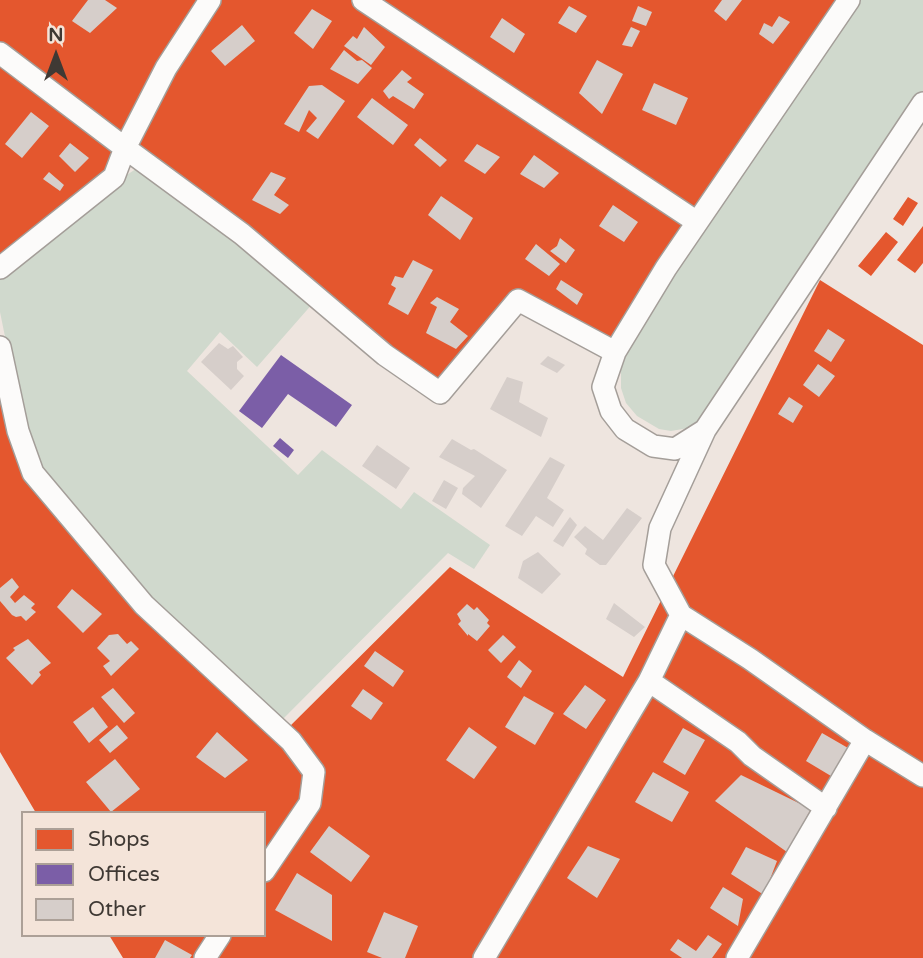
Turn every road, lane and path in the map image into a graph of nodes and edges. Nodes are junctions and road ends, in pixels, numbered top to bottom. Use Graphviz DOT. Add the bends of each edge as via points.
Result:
graph roads {
  1 [pos="210,0"];
  2 [pos="363,0"];
  3 [pos="849,0"];
  4 [pos="0,53"];
  5 [pos="923,103"];
  6 [pos="125,148"];
  7 [pos="697,222"];
  8 [pos="0,268"];
  9 [pos="0,347"];
  10 [pos="615,352"];
  11 [pos="705,430"];
  12 [pos="681,615"];
  13 [pos="649,681"];
  14 [pos="865,740"];
  15 [pos="923,775"];
  16 [pos="825,808"];
  17 [pos="266,867"];
  18 [pos="219,937"];
  19 [pos="205,958"];
  20 [pos="484,958"];
  21 [pos="737,958"];
  1 -- 6 [label="street" via="166,68"];
  2 -- 7 [label="street"];
  3 -- 7 [label="street"];
  4 -- 6 [label="street"];
  5 -- 11 [label="street"];
  6 -- 8 [label="street" via="114,177"];
  6 -- 10 [label="street" via="242,234 385,355 440,393 517,300"];
  7 -- 10 [label="street"];
  9 -- 17 [label="street" via="18,431 33,473 144,606 291,741 314,772 310,803"];
  10 -- 11 [label="street" via="603,387 611,411 625,429 653,446 675,449"];
  11 -- 12 [label="street" via="660,528 654,565"];
  12 -- 13 [label="street"];
  12 -- 14 [label="street"];
  13 -- 16 [label="street"];
  13 -- 20 [label="street"];
  14 -- 15 [label="street"];
  14 -- 16 [label="street"];
  16 -- 21 [label="street"];
  18 -- 19 [label="street"];
}
